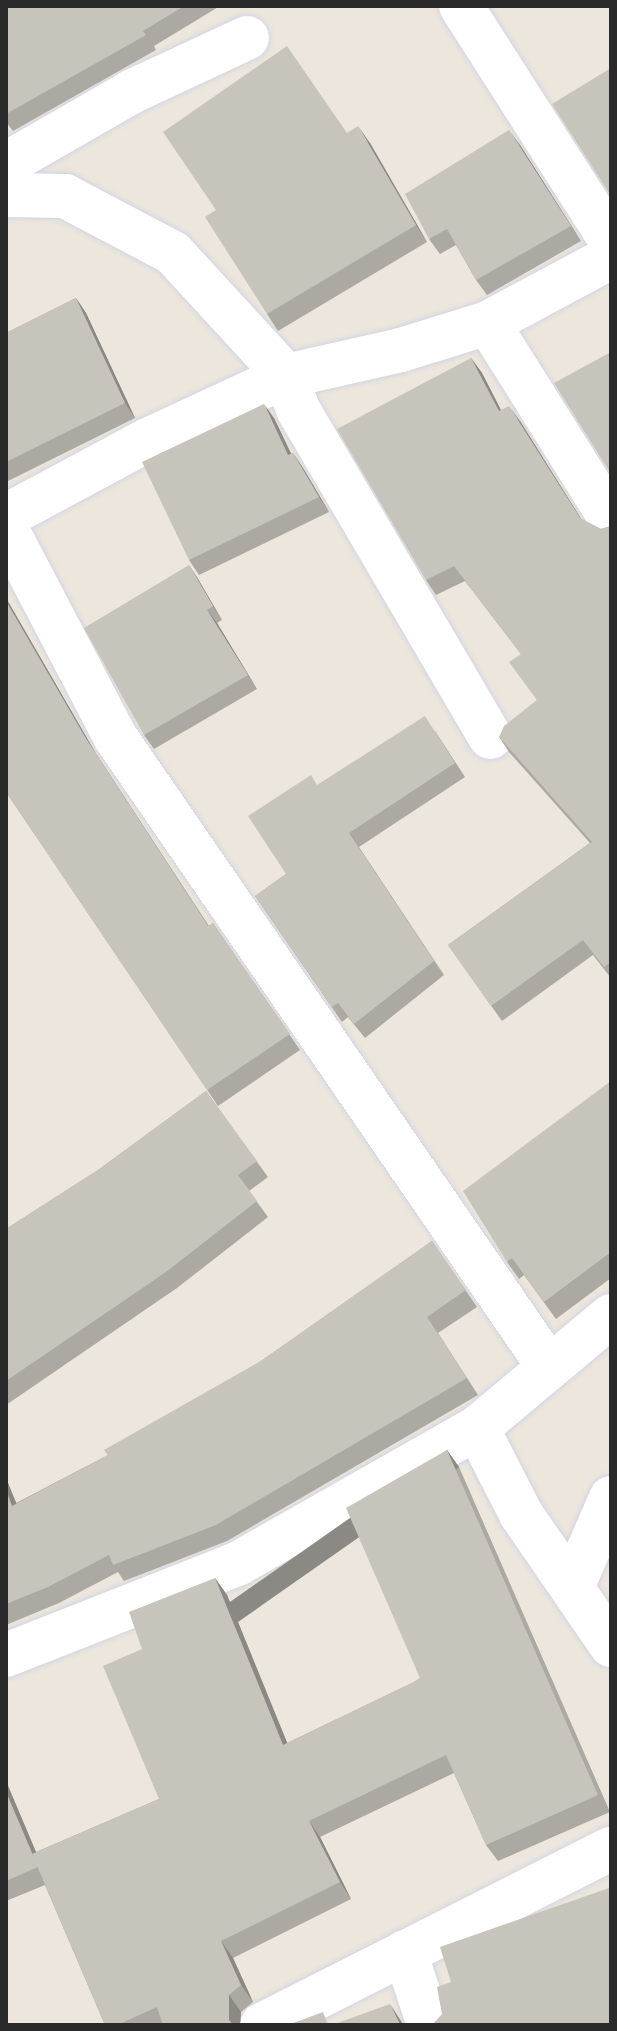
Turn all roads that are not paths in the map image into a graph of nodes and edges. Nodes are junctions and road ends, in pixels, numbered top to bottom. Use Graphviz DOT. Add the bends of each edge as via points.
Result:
graph roads {
  1 [pos="461,6"];
  2 [pos="247,38"];
  3 [pos="6,164"];
  4 [pos="6,195"];
  5 [pos="611,241"];
  6 [pos="611,257"];
  7 [pos="488,323"];
  8 [pos="286,376"];
  9 [pos="6,516"];
  10 [pos="611,519"];
  11 [pos="6,528"];
  12 [pos="490,737"];
  13 [pos="611,1316"];
  14 [pos="549,1367"];
  15 [pos="477,1428"];
  16 [pos="611,1498"];
  17 [pos="573,1585"];
  18 [pos="611,1645"];
  19 [pos="6,1655"];
  20 [pos="611,1849"];
  21 [pos="405,1952"];
  22 [pos="262,2025"];
  23 [pos="429,2025"];
  1 -- 5 [label="street"];
  2 -- 3 [label="street" via="131,92"];
  4 -- 8 [label="street" via="65,196 173,253"];
  6 -- 7 [label="street"];
  7 -- 8 [label="street" via="401,350"];
  7 -- 10 [label="street"];
  8 -- 9 [label="street" via="148,440"];
  8 -- 12 [label="street" via="299,411"];
  11 -- 14 [label="street" via="116,738"];
  13 -- 14 [label="street"];
  14 -- 15 [label="street"];
  15 -- 17 [label="street" via="521,1514"];
  15 -- 19 [label="street" via="239,1563"];
  16 -- 17 [label="street"];
  17 -- 18 [label="street"];
  20 -- 21 [label="street"];
  21 -- 22 [label="street"];
  21 -- 23 [label="street"];
}
